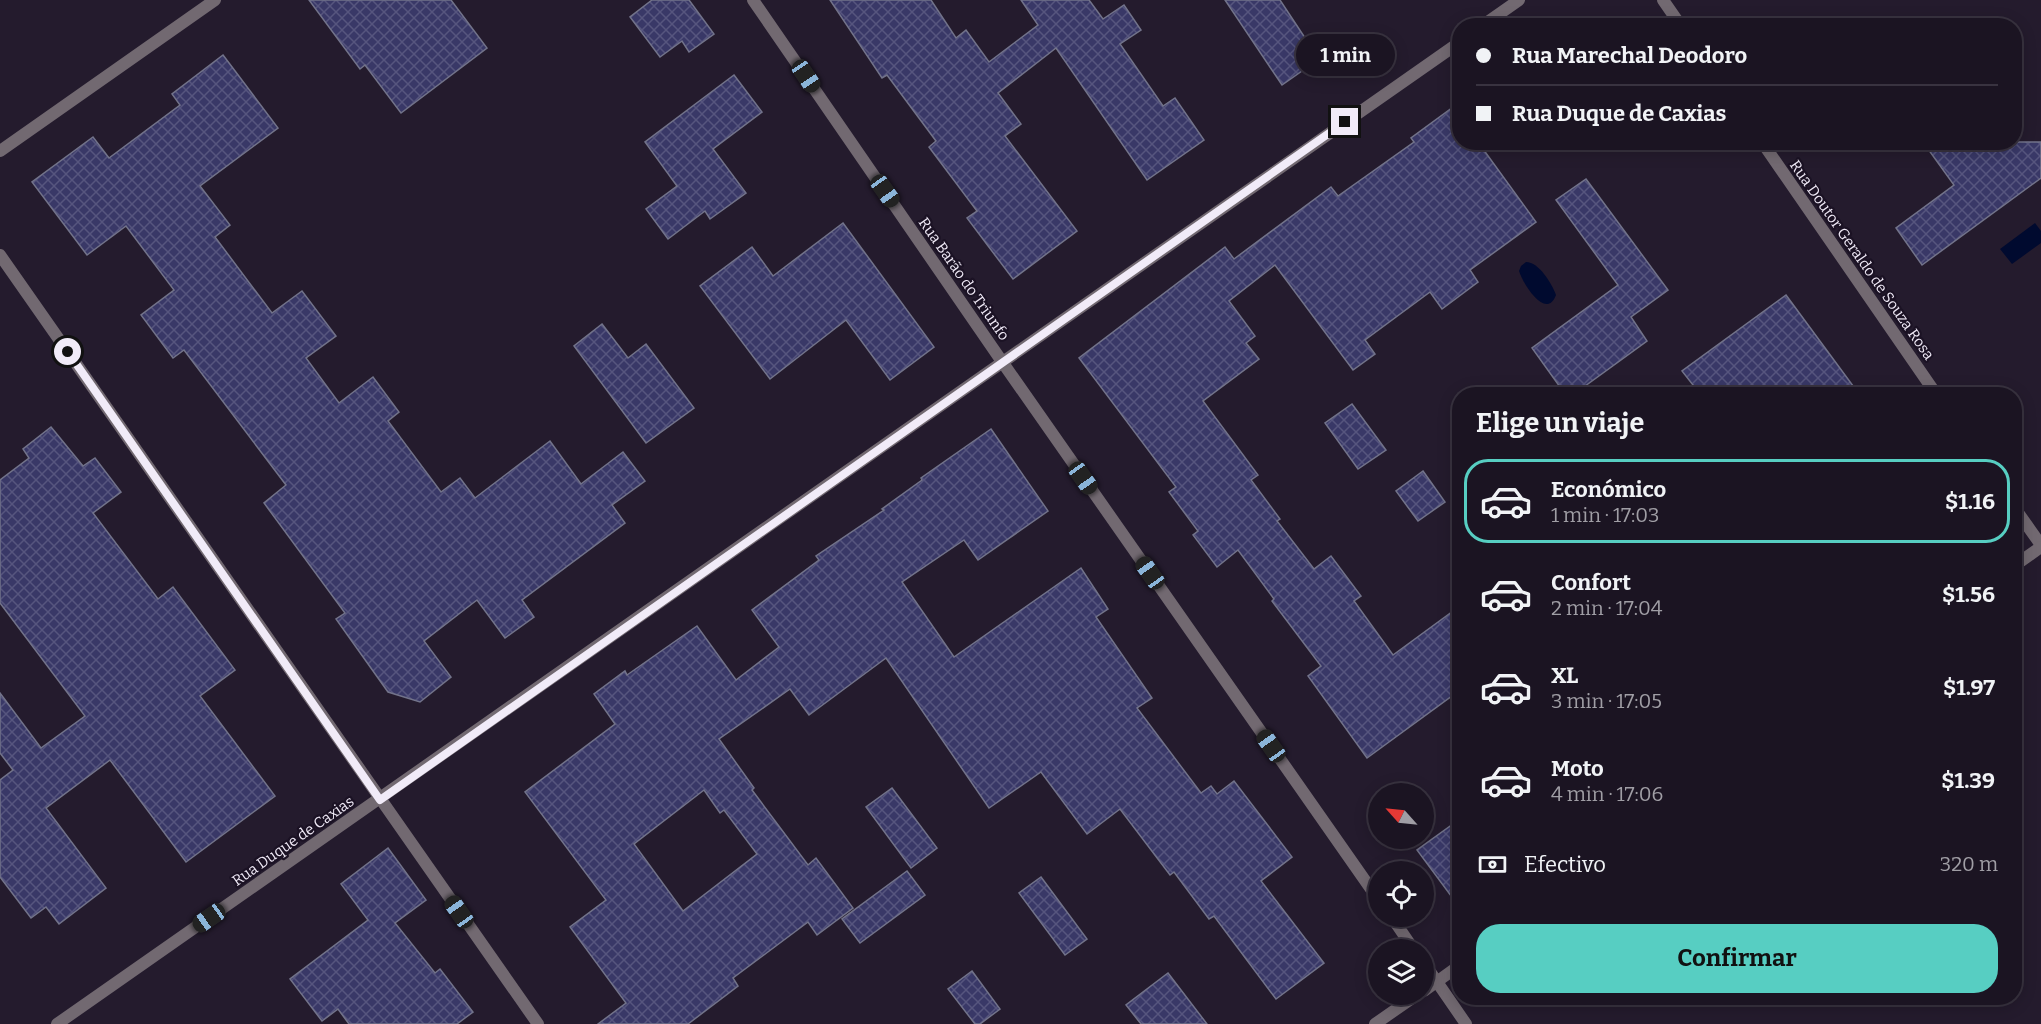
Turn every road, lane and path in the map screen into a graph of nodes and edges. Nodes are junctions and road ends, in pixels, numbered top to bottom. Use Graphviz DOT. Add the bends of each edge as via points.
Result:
graph roads {
  1 [pos="215,0"];
  2 [pos="753,0"];
  3 [pos="1519,0"];
  4 [pos="1663,0"];
  5 [pos="1493,18"];
  6 [pos="1675,18"];
  7 [pos="1452,48"];
  8 [pos="1768,150"];
  9 [pos="0,151"];
  10 [pos="0,255"];
  11 [pos="1003,363"];
  12 [pos="1931,387"];
  13 [pos="2022,519"];
  14 [pos="2041,546"];
  15 [pos="2022,560"];
  16 [pos="380,800"];
  17 [pos="1368,885"];
  18 [pos="1452,971"];
  19 [pos="1434,978"];
  20 [pos="1437,982"];
  21 [pos="1434,984"];
  22 [pos="1452,1004"];
  23 [pos="1402,1005"];
  24 [pos="1453,1005"];
  25 [pos="57,1024"];
  26 [pos="538,1024"];
  27 [pos="1375,1024"];
  28 [pos="1466,1024"];
  1 -- 9 [label="street"];
  2 -- 11 [label="street, Rua Barão do Triunfo"];
  3 -- 5 [label="street"];
  4 -- 6 [label="street"];
  7 -- 11 [label="street, Rua Duque de Caxias"];
  8 -- 12 [label="street, Rua Doutor Geraldo de Souza Rosa"];
  10 -- 16 [label="street"];
  11 -- 16 [label="street, Rua Duque de Caxias"];
  11 -- 17 [label="street, Rua Barão do Triunfo"];
  13 -- 14 [label="street"];
  14 -- 15 [label="street"];
  16 -- 25 [label="street, Rua Duque de Caxias"];
  16 -- 26 [label="street"];
  18 -- 20 [label="street"];
  19 -- 20 [label="street"];
  20 -- 21 [label="street"];
  20 -- 22 [label="street"];
  23 -- 27 [label="street"];
  24 -- 28 [label="street"];
}
